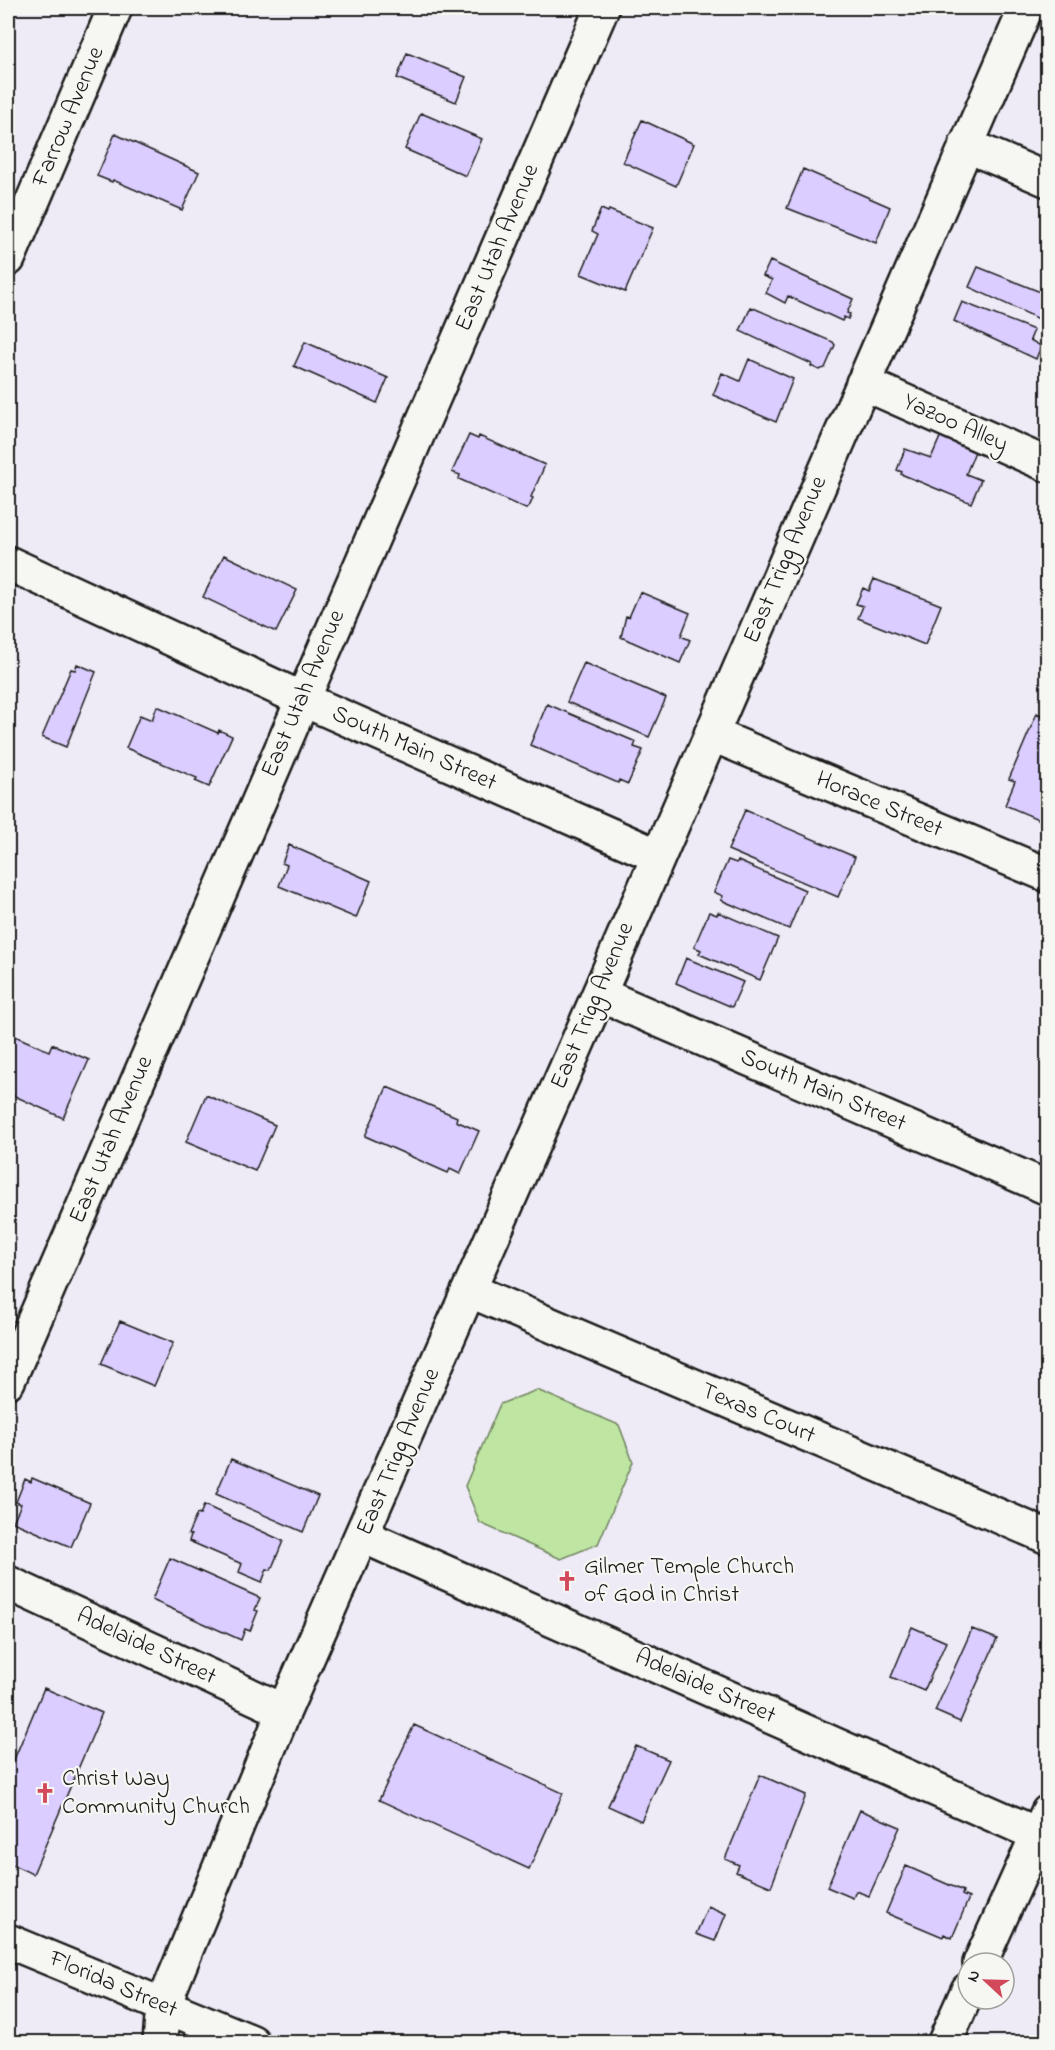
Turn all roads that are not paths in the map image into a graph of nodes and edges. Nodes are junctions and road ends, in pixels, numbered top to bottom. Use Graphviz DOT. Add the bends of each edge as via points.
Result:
graph roads {
  1 [pos="116,8"];
  2 [pos="602,8"];
  3 [pos="1026,8"];
  4 [pos="966,146"];
  5 [pos="1047,180"];
  6 [pos="8,259"];
  7 [pos="863,383"];
  8 [pos="1047,465"];
  9 [pos="8,563"];
  10 [pos="302,699"];
  11 [pos="711,734"];
  12 [pos="658,856"];
  13 [pos="1047,875"];
  14 [pos="599,994"];
  15 [pos="1047,1188"];
  16 [pos="469,1290"];
  17 [pos="8,1381"];
  18 [pos="363,1536"];
  19 [pos="1047,1537"];
  20 [pos="8,1583"];
  21 [pos="285,1712"];
  22 [pos="1044,1829"];
  23 [pos="8,1941"];
  24 [pos="986,1951"];
  25 [pos="163,2006"];
  26 [pos="959,2011"];
  27 [pos="160,2043"];
  28 [pos="252,2043"];
  29 [pos="945,2043"];
  1 -- 6 [label="street, Farrow Avenue"];
  2 -- 10 [label="street, East Utah Avenue"];
  3 -- 4 [label="street, East Trigg Avenue"];
  4 -- 5 [label="street"];
  4 -- 7 [label="street, East Trigg Avenue"];
  7 -- 8 [label="street, Yazoo Alley"];
  7 -- 11 [label="street, East Trigg Avenue"];
  9 -- 10 [label="street, South Main Street"];
  10 -- 12 [label="street, South Main Street"];
  10 -- 17 [label="street, East Utah Avenue"];
  11 -- 12 [label="street, East Trigg Avenue"];
  11 -- 13 [label="street, Horace Street"];
  12 -- 14 [label="street, East Trigg Avenue"];
  14 -- 15 [label="street, South Main Street"];
  14 -- 16 [label="street, East Trigg Avenue"];
  16 -- 18 [label="street, East Trigg Avenue"];
  16 -- 19 [label="street, Texas Court"];
  18 -- 21 [label="street, East Trigg Avenue"];
  18 -- 22 [label="street, Adelaide Street"];
  20 -- 21 [label="street, Adelaide Street"];
  21 -- 25 [label="street, East Trigg Avenue"];
  22 -- 24 [label="street"];
  23 -- 25 [label="street, Florida Street"];
  25 -- 27 [label="street, East Trigg Avenue"];
  25 -- 28 [label="street, Florida Street"];
  26 -- 29 [label="street"];
}
